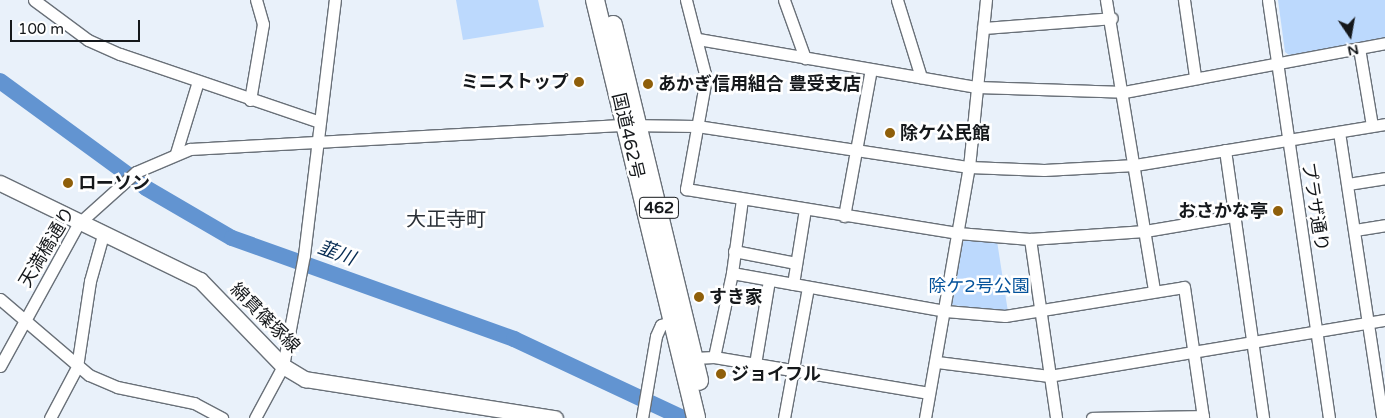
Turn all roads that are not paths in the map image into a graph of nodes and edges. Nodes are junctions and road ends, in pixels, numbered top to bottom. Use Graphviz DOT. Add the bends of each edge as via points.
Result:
graph roads {
  1 [pos="34,0"];
  2 [pos="256,0"];
  3 [pos="335,0"];
  4 [pos="596,0"];
  5 [pos="607,0"];
  6 [pos="686,0"];
  7 [pos="784,0"];
  8 [pos="897,0"];
  9 [pos="986,0"];
  10 [pos="1106,0"];
  11 [pos="1184,0"];
  12 [pos="1268,0"];
  13 [pos="1112,18"];
  14 [pos="983,28"];
  15 [pos="698,39"];
  16 [pos="1385,43"];
  17 [pos="1359,48"];
  18 [pos="806,58"];
  19 [pos="1277,62"];
  20 [pos="871,69"];
  21 [pos="1195,76"];
  22 [pos="921,77"];
  23 [pos="198,81"];
  24 [pos="977,87"];
  25 [pos="1124,92"];
  26 [pos="250,100"];
  27 [pos="320,122"];
  28 [pos="1385,124"];
  29 [pos="632,126"];
  30 [pos="697,126"];
  31 [pos="1372,126"];
  32 [pos="1339,132"];
  33 [pos="318,140"];
  34 [pos="1287,140"];
  35 [pos="856,150"];
  36 [pos="1225,150"];
  37 [pos="176,153"];
  38 [pos="1135,165"];
  39 [pos="969,167"];
  40 [pos="1385,178"];
  41 [pos="0,183"];
  42 [pos="1348,184"];
  43 [pos="742,199"];
  44 [pos="805,209"];
  45 [pos="844,216"];
  46 [pos="1233,216"];
  47 [pos="78,224"];
  48 [pos="1385,225"];
  49 [pos="1355,230"];
  50 [pos="1145,231"];
  51 [pos="958,233"];
  52 [pos="103,235"];
  53 [pos="1030,238"];
  54 [pos="734,251"];
  55 [pos="796,263"];
  56 [pos="732,273"];
  57 [pos="769,280"];
  58 [pos="793,284"];
  59 [pos="808,287"];
  60 [pos="1154,290"];
  61 [pos="0,299"];
  62 [pos="1039,310"];
  63 [pos="945,311"];
  64 [pos="1385,320"];
  65 [pos="672,321"];
  66 [pos="23,322"];
  67 [pos="1370,322"];
  68 [pos="1316,332"];
  69 [pos="1251,344"];
  70 [pos="1194,352"];
  71 [pos="714,357"];
  72 [pos="694,358"];
  73 [pos="937,362"];
  74 [pos="755,364"];
  75 [pos="0,366"];
  76 [pos="284,366"];
  77 [pos="77,367"];
  78 [pos="794,370"];
  79 [pos="1048,376"];
  80 [pos="929,393"];
  81 [pos="518,415"];
  82 [pos="701,416"];
  83 [pos="1203,417"];
  84 [pos="50,418"];
  85 [pos="222,418"];
  86 [pos="255,418"];
  87 [pos="555,418"];
  88 [pos="642,418"];
  89 [pos="784,418"];
  90 [pos="925,418"];
  91 [pos="1056,418"];
  92 [pos="1092,418"];
  93 [pos="1263,418"];
  94 [pos="1329,418"];
  95 [pos="1382,418"];
  1 -- 23 [label="street" via="88,40"];
  2 -- 26 [label="street" via="263,24"];
  3 -- 27 [label="street"];
  4 -- 29 [label="highway, 国道462号 / 462"];
  5 -- 29 [label="highway, 国道462号 / 462"];
  6 -- 15 [label="street"];
  7 -- 18 [label="street"];
  8 -- 22 [label="street"];
  9 -- 14 [label="street"];
  10 -- 13 [label="street"];
  11 -- 21 [label="street"];
  12 -- 19 [label="street, プラザ通り"];
  13 -- 14 [label="street"];
  13 -- 25 [label="street"];
  14 -- 24 [label="street"];
  15 -- 18 [label="street"];
  15 -- 30 [label="street" via="706,78"];
  16 -- 17 [label="street"];
  17 -- 19 [label="street"];
  17 -- 31 [label="street"];
  18 -- 20 [label="street"];
  19 -- 21 [label="street"];
  19 -- 34 [label="street, プラザ通り"];
  20 -- 22 [label="street"];
  20 -- 35 [label="street"];
  21 -- 25 [label="street"];
  22 -- 24 [label="street"];
  23 -- 26 [label="street"];
  23 -- 37 [label="street"];
  24 -- 25 [label="street"];
  24 -- 39 [label="street"];
  25 -- 38 [label="street"];
  26 -- 27 [label="street"];
  27 -- 33 [label="street"];
  28 -- 31 [label="street, 天満橋通り"];
  29 -- 30 [label="street, 天満橋通り"];
  29 -- 33 [label="street, 天満橋通り"];
  29 -- 65 [label="highway, 国道462号 / 462"];
  29 -- 72 [label="highway, 国道462号 / 462"];
  30 -- 35 [label="street, 天満橋通り"];
  30 -- 43 [label="street" via="686,190"];
  31 -- 32 [label="street, 天満橋通り"];
  32 -- 34 [label="street, 天満橋通り"];
  32 -- 42 [label="street"];
  33 -- 37 [label="street, 天満橋通り" via="228,144"];
  33 -- 76 [label="street" via="304,255"];
  34 -- 36 [label="street, 天満橋通り"];
  34 -- 68 [label="street, プラザ通り"];
  35 -- 39 [label="street, 天満橋通り"];
  35 -- 45 [label="street"];
  36 -- 38 [label="street, 天満橋通り"];
  36 -- 46 [label="street"];
  37 -- 47 [label="street, 天満橋通り" via="121,182"];
  38 -- 39 [label="street, 天満橋通り" via="1044,170"];
  38 -- 50 [label="street"];
  39 -- 51 [label="street"];
  40 -- 42 [label="street"];
  41 -- 47 [label="main road, 綿貫篠塚線"];
  42 -- 49 [label="street"];
  43 -- 44 [label="street"];
  43 -- 54 [label="street"];
  44 -- 45 [label="street"];
  44 -- 55 [label="street"];
  45 -- 51 [label="street"];
  46 -- 50 [label="street"];
  46 -- 69 [label="street"];
  47 -- 52 [label="main road, 綿貫篠塚線"];
  47 -- 66 [label="street, 天満橋通り"];
  48 -- 49 [label="street"];
  49 -- 67 [label="street"];
  50 -- 53 [label="street"];
  50 -- 60 [label="street"];
  51 -- 53 [label="street"];
  51 -- 63 [label="street"];
  52 -- 76 [label="main road, 綿貫篠塚線" via="200,280"];
  52 -- 77 [label="street" via="90,281"];
  53 -- 62 [label="street"];
  54 -- 55 [label="street"];
  54 -- 56 [label="street"];
  55 -- 58 [label="street"];
  56 -- 57 [label="street"];
  56 -- 71 [label="street"];
  57 -- 58 [label="street"];
  57 -- 74 [label="street"];
  58 -- 59 [label="street"];
  59 -- 63 [label="street"];
  59 -- 78 [label="street"];
  60 -- 62 [label="street"];
  60 -- 70 [label="street" via="1184,287"];
  61 -- 66 [label="street"];
  62 -- 63 [label="street" via="1005,316"];
  62 -- 79 [label="street"];
  63 -- 73 [label="street"];
  64 -- 67 [label="street"];
  65 -- 82 [label="highway, 国道462号 / 462"];
  65 -- 88 [label="street" via="662,326 656,336"];
  66 -- 75 [label="street, 天満橋通り"];
  66 -- 77 [label="street"];
  67 -- 68 [label="street"];
  67 -- 95 [label="street"];
  68 -- 69 [label="street"];
  68 -- 94 [label="street, プラザ通り"];
  69 -- 70 [label="street"];
  69 -- 93 [label="street"];
  70 -- 79 [label="street"];
  70 -- 83 [label="street"];
  71 -- 72 [label="street"];
  71 -- 74 [label="street"];
  72 -- 82 [label="highway, 国道462号 / 462"];
  73 -- 79 [label="street"];
  73 -- 80 [label="street"];
  74 -- 78 [label="street"];
  76 -- 81 [label="main road, 綿貫篠塚線" via="305,379"];
  76 -- 86 [label="street"];
  77 -- 84 [label="street"];
  77 -- 85 [label="street" via="117,386 194,403"];
  78 -- 80 [label="street"];
  78 -- 89 [label="street"];
  79 -- 91 [label="street"];
  80 -- 90 [label="street"];
  81 -- 87 [label="main road, 綿貫篠塚線"];
  83 -- 92 [label="street"];
}
